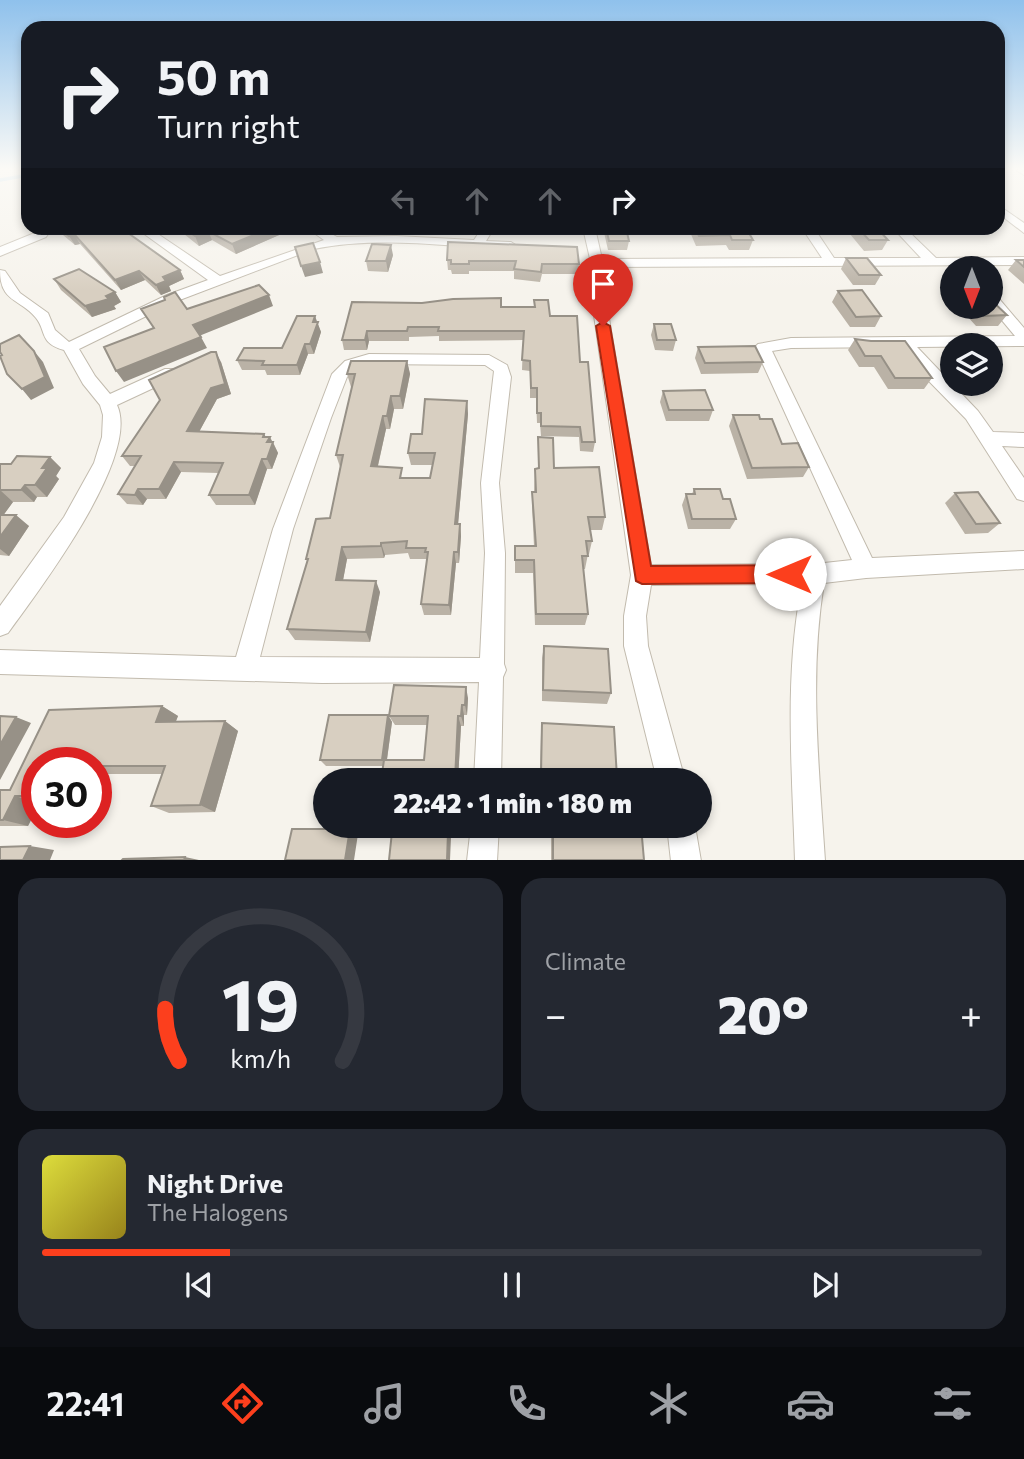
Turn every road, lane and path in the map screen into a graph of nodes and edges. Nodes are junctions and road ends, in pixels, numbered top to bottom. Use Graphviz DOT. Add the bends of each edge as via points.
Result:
graph roads {
  1 [pos="1005,214"];
  2 [pos="1024,229"];
  3 [pos="41,235"];
  4 [pos="152,235"];
  5 [pos="325,235"];
  6 [pos="484,235"];
  7 [pos="590,235"];
  8 [pos="813,235"];
  9 [pos="906,235"];
  10 [pos="335,241"];
  11 [pos="480,243"];
  12 [pos="576,247"];
  13 [pos="530,248"];
  14 [pos="0,252"];
  15 [pos="594,254"];
  16 [pos="931,260"];
  17 [pos="830,261"];
  18 [pos="1024,261"];
  19 [pos="940,262"];
  20 [pos="1003,262"];
  21 [pos="0,274"];
  22 [pos="216,279"];
  23 [pos="1003,314"];
  24 [pos="1024,340"];
  25 [pos="906,342"];
  26 [pos="70,347"];
  27 [pos="190,365"];
  28 [pos="107,401"];
  29 [pos="986,439"];
  30 [pos="1024,439"];
  31 [pos="1024,493"];
  32 [pos="1024,560"];
  33 [pos="866,568"];
  34 [pos="815,574"];
  35 [pos="642,575"];
  36 [pos="0,625"];
  37 [pos="0,662"];
  38 [pos="244,669"];
  39 [pos="494,670"];
  40 [pos="489,768"];
  41 [pos="668,768"];
  42 [pos="484,838"];
  43 [pos="683,838"];
  44 [pos="482,860"];
  45 [pos="686,860"];
  46 [pos="810,860"];
  1 -- 2 [label="street"];
  3 -- 14 [label="street"];
  4 -- 22 [label="street"];
  5 -- 10 [label="street"];
  6 -- 11 [label="street"];
  7 -- 15 [label="street"];
  8 -- 17 [label="street"];
  9 -- 16 [label="street"];
  10 -- 11 [label="street"];
  10 -- 22 [label="street"];
  11 -- 13 [label="street"];
  12 -- 15 [label="street"];
  15 -- 17 [label="street"];
  15 -- 35 [label="street"];
  16 -- 17 [label="street"];
  16 -- 19 [label="street"];
  18 -- 20 [label="street"];
  21 -- 26 [label="street" via="15,296 43,316 48,332"];
  22 -- 26 [label="street"];
  23 -- 24 [label="street"];
  24 -- 25 [label="street"];
  25 -- 29 [label="street" via="972,415"];
  25 -- 33 [label="street" via="791,343 767,345 763,351"];
  26 -- 28 [label="street"];
  27 -- 28 [label="street"];
  28 -- 36 [label="street" via="113,418 98,476"];
  29 -- 30 [label="street"];
  29 -- 31 [label="street"];
  32 -- 33 [label="street"];
  33 -- 34 [label="street"];
  34 -- 35 [label="street"];
  34 -- 46 [label="street" via="802,678"];
  35 -- 41 [label="street" via="635,615 636,646"];
  37 -- 38 [label="street"];
  38 -- 39 [label="street"];
  38 -- 39 [label="street" via="290,506 340,374 369,359 489,360 501,369 490,483 495,553"];
  39 -- 40 [label="street"];
  42 -- 44 [label="street"];
  43 -- 45 [label="street"];
}
